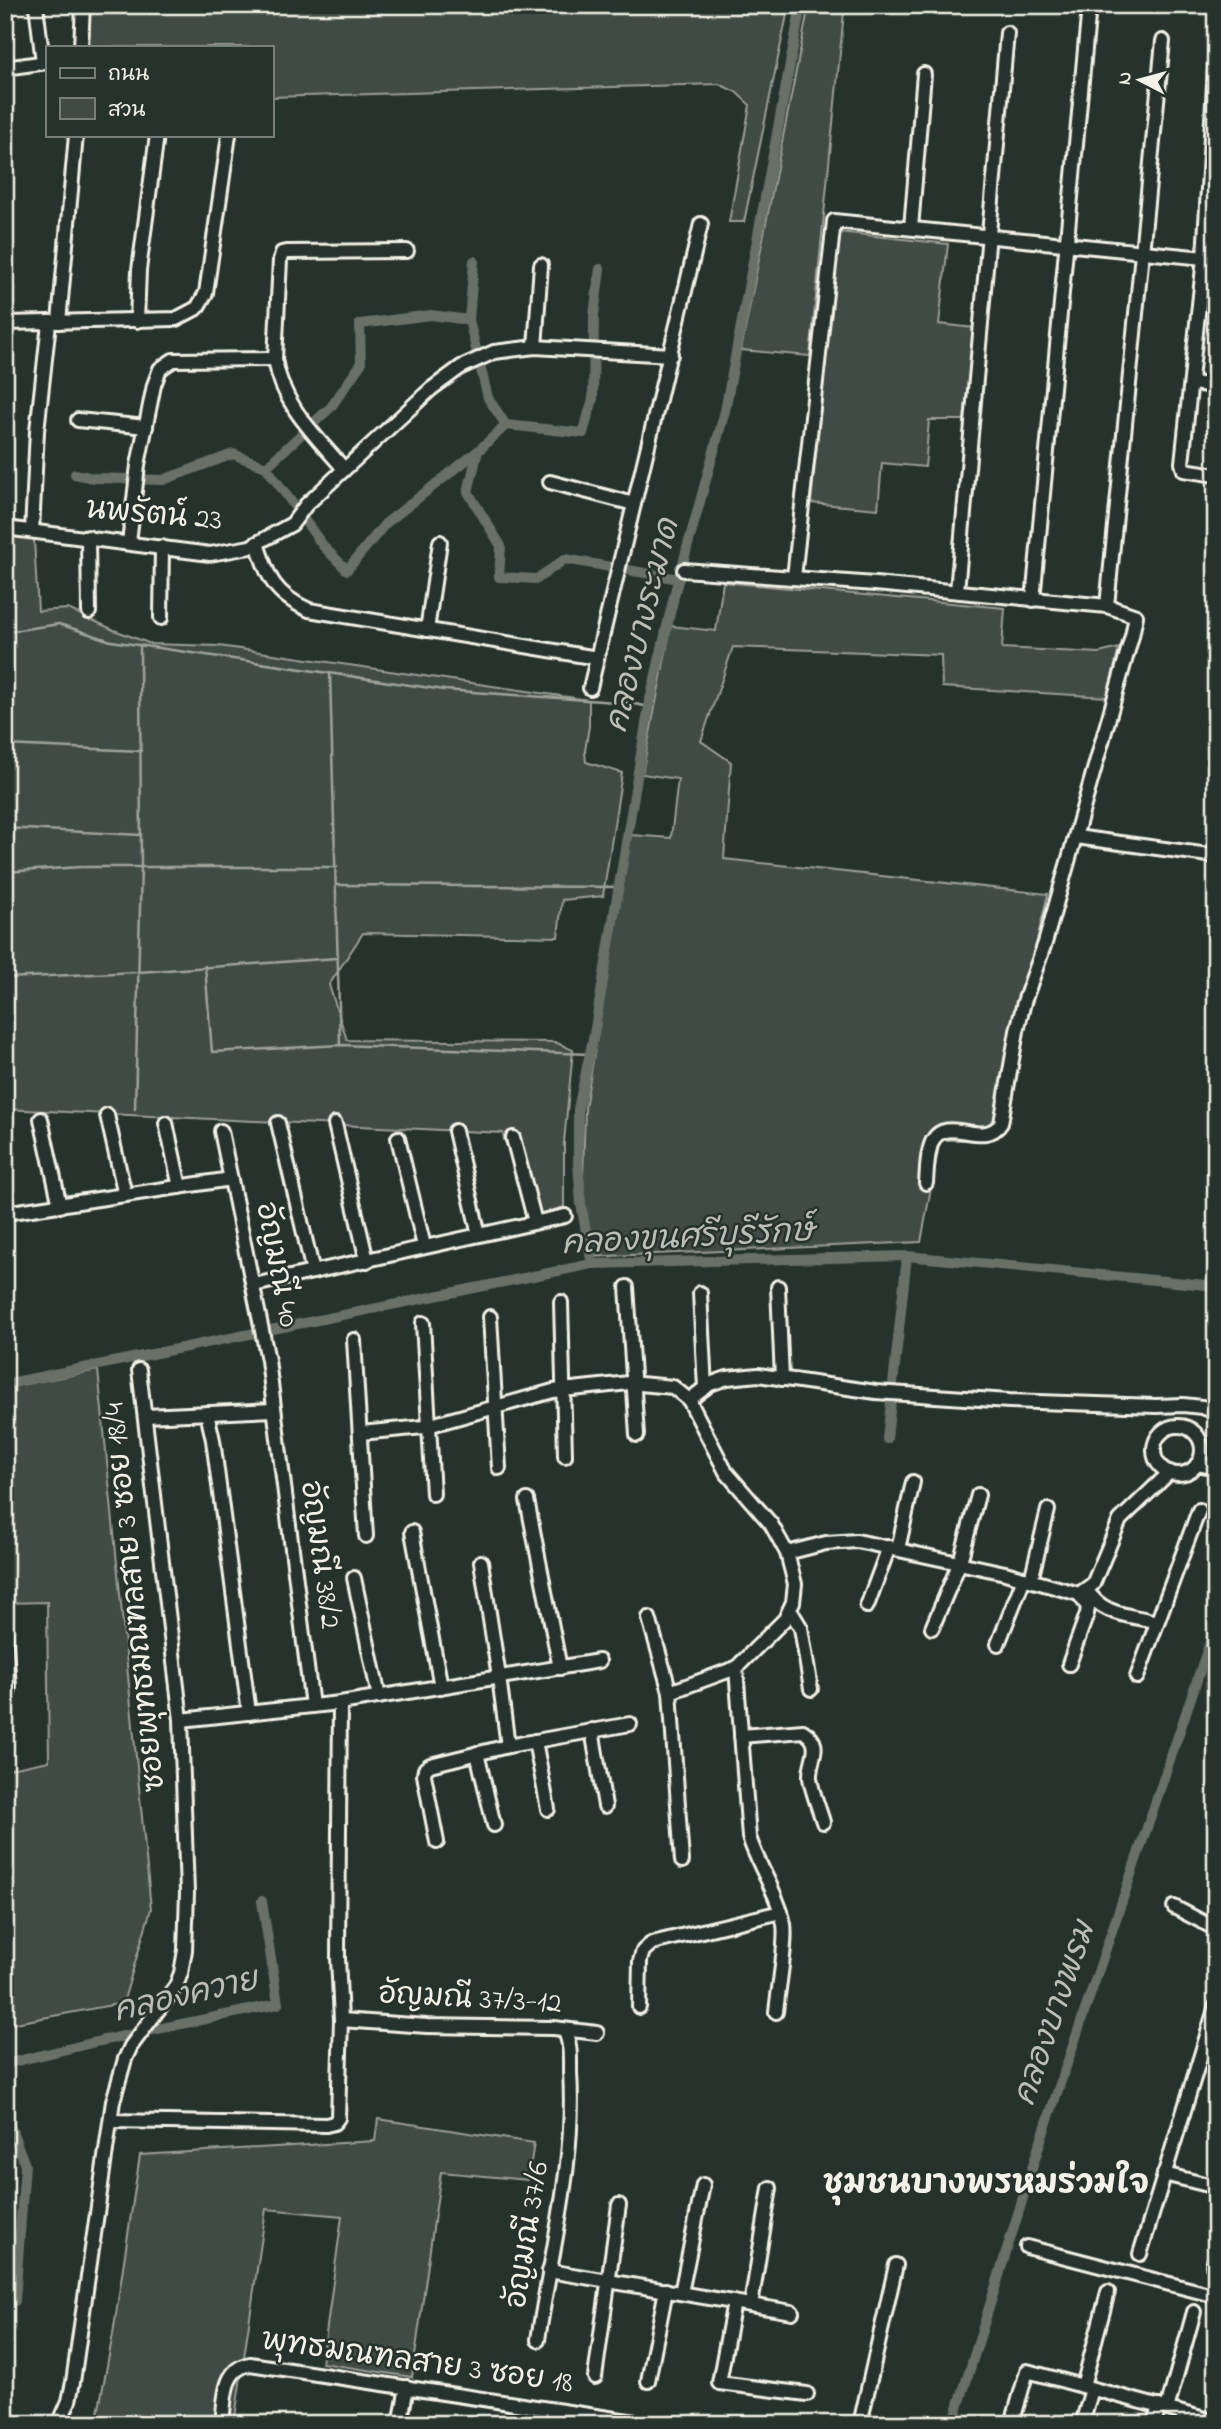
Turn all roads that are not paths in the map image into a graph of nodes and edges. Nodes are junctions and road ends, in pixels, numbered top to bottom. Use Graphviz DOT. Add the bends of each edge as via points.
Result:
graph roads {
  1 [pos="36,5"];
  2 [pos="83,5"];
  3 [pos="1088,17"];
  4 [pos="1007,33"];
  5 [pos="1163,41"];
  6 [pos="81,46"];
  7 [pos="1216,50"];
  8 [pos="45,62"];
  9 [pos="5,68"];
  10 [pos="924,75"];
  11 [pos="76,136"];
  12 [pos="158,136"];
  13 [pos="229,136"];
  14 [pos="701,224"];
  15 [pos="911,228"];
  16 [pos="988,236"];
  17 [pos="1068,245"];
  18 [pos="407,251"];
  19 [pos="1143,253"];
  20 [pos="1205,258"];
  21 [pos="541,265"];
  22 [pos="137,321"];
  23 [pos="54,322"];
  24 [pos="5,323"];
  25 [pos="535,347"];
  26 [pos="670,355"];
  27 [pos="275,359"];
  28 [pos="1192,383"];
  29 [pos="1216,386"];
  30 [pos="78,420"];
  31 [pos="146,427"];
  32 [pos="345,469"];
  33 [pos="1216,475"];
  34 [pos="550,482"];
  35 [pos="634,504"];
  36 [pos="5,528"];
  37 [pos="32,531"];
  38 [pos="89,537"];
  39 [pos="129,542"];
  40 [pos="440,542"];
  41 [pos="257,543"];
  42 [pos="162,547"];
  43 [pos="684,570"];
  44 [pos="794,578"];
  45 [pos="957,592"];
  46 [pos="1033,600"];
  47 [pos="1107,606"];
  48 [pos="89,611"];
  49 [pos="161,618"];
  50 [pos="427,630"];
  51 [pos="597,658"];
  52 [pos="590,688"];
  53 [pos="1076,837"];
  54 [pos="1216,856"];
  55 [pos="107,1115"];
  56 [pos="41,1119"];
  57 [pos="166,1123"];
  58 [pos="278,1123"];
  59 [pos="335,1124"];
  60 [pos="222,1131"];
  61 [pos="455,1131"];
  62 [pos="398,1138"];
  63 [pos="513,1138"];
  64 [pos="232,1179"];
  65 [pos="926,1183"];
  66 [pos="180,1187"];
  67 [pos="125,1195"];
  68 [pos="60,1206"];
  69 [pos="5,1213"];
  70 [pos="565,1216"];
  71 [pos="535,1222"];
  72 [pos="479,1235"];
  73 [pos="424,1246"];
  74 [pos="367,1261"];
  75 [pos="313,1272"];
  76 [pos="627,1287"];
  77 [pos="778,1287"];
  78 [pos="255,1290"];
  79 [pos="699,1293"];
  80 [pos="561,1302"];
  81 [pos="490,1317"];
  82 [pos="423,1323"];
  83 [pos="354,1340"];
  84 [pos="139,1370"];
  85 [pos="782,1379"];
  86 [pos="633,1384"];
  87 [pos="705,1388"];
  88 [pos="563,1390"];
  89 [pos="689,1400"];
  90 [pos="496,1407"];
  91 [pos="273,1410"];
  92 [pos="1216,1412"];
  93 [pos="207,1413"];
  94 [pos="145,1416"];
  95 [pos="429,1426"];
  96 [pos="360,1433"];
  97 [pos="637,1435"];
  98 [pos="1202,1445"];
  99 [pos="1216,1454"];
  100 [pos="565,1456"];
  101 [pos="1197,1464"];
  102 [pos="499,1468"];
  103 [pos="1216,1468"];
  104 [pos="1170,1472"];
  105 [pos="913,1482"];
  106 [pos="433,1494"];
  107 [pos="978,1495"];
  108 [pos="527,1500"];
  109 [pos="1048,1510"];
  110 [pos="1199,1510"];
  111 [pos="412,1532"];
  112 [pos="366,1536"];
  113 [pos="893,1548"];
  114 [pos="787,1553"];
  115 [pos="481,1562"];
  116 [pos="960,1562"];
  117 [pos="354,1578"];
  118 [pos="1028,1579"];
  119 [pos="1083,1592"];
  120 [pos="867,1606"];
  121 [pos="789,1610"];
  122 [pos="649,1618"];
  123 [pos="1157,1622"];
  124 [pos="932,1628"];
  125 [pos="5,1634"];
  126 [pos="999,1644"];
  127 [pos="599,1661"];
  128 [pos="1069,1664"];
  129 [pos="561,1668"];
  130 [pos="736,1668"];
  131 [pos="499,1677"];
  132 [pos="1137,1677"];
  133 [pos="441,1687"];
  134 [pos="811,1689"];
  135 [pos="670,1692"];
  136 [pos="379,1697"];
  137 [pos="340,1703"];
  138 [pos="5,1706"];
  139 [pos="312,1706"];
  140 [pos="249,1713"];
  141 [pos="181,1720"];
  142 [pos="629,1724"];
  143 [pos="592,1730"];
  144 [pos="741,1736"];
  145 [pos="535,1741"];
  146 [pos="508,1746"];
  147 [pos="477,1753"];
  148 [pos="605,1806"];
  149 [pos="548,1809"];
  150 [pos="822,1822"];
  151 [pos="494,1825"];
  152 [pos="437,1842"];
  153 [pos="682,1861"];
  154 [pos="1174,1907"];
  155 [pos="781,1912"];
  156 [pos="1216,1929"];
  157 [pos="1216,2006"];
  158 [pos="639,2007"];
  159 [pos="776,2012"];
  160 [pos="341,2020"];
  161 [pos="564,2030"];
  162 [pos="597,2032"];
  163 [pos="111,2121"];
  164 [pos="1164,2175"];
  165 [pos="703,2185"];
  166 [pos="1216,2187"];
  167 [pos="769,2188"];
  168 [pos="620,2205"];
  169 [pos="1027,2247"];
  170 [pos="1140,2254"];
  171 [pos="896,2265"];
  172 [pos="549,2271"];
  173 [pos="608,2280"];
  174 [pos="666,2290"];
  175 [pos="1108,2292"];
  176 [pos="681,2293"];
  177 [pos="1216,2296"];
  178 [pos="734,2302"];
  179 [pos="751,2305"];
  180 [pos="792,2312"];
  181 [pos="1194,2312"];
  182 [pos="538,2340"];
  183 [pos="594,2377"];
  184 [pos="648,2381"];
  185 [pos="407,2387"];
  186 [pos="1087,2387"];
  187 [pos="807,2394"];
  188 [pos="1163,2407"];
  189 [pos="1216,2422"];
  190 [pos="59,2424"];
  191 [pos="222,2424"];
  192 [pos="400,2424"];
  193 [pos="649,2424"];
  194 [pos="860,2424"];
  195 [pos="1012,2424"];
  196 [pos="1082,2424"];
  197 [pos="1154,2424"];
  1 -- 8 [label="street"];
  2 -- 6 [label="street"];
  3 -- 17 [label="street"];
  4 -- 16 [label="street"];
  5 -- 19 [label="street"];
  7 -- 20 [label="street"];
  8 -- 9 [label="street"];
  10 -- 15 [label="street"];
  11 -- 23 [label="street"];
  12 -- 22 [label="street" via="139,270"];
  13 -- 22 [label="street" via="206,293 197,308 176,319"];
  14 -- 26 [label="street"];
  15 -- 16 [label="street"];
  15 -- 44 [label="street" via="834,221"];
  16 -- 17 [label="street"];
  16 -- 45 [label="street"];
  17 -- 19 [label="street"];
  17 -- 46 [label="street"];
  18 -- 27 [label="street" via="282,253"];
  19 -- 20 [label="street"];
  19 -- 47 [label="street"];
  20 -- 28 [label="street"];
  21 -- 25 [label="street"];
  22 -- 23 [label="street"];
  23 -- 24 [label="street"];
  23 -- 37 [label="street" via="37,431"];
  25 -- 26 [label="street"];
  25 -- 32 [label="street" via="494,352 461,367"];
  26 -- 35 [label="street"];
  27 -- 31 [label="street" via="173,360 160,369"];
  27 -- 32 [label="street" via="283,389 297,415"];
  28 -- 29 [label="street"];
  28 -- 33 [label="street" via="1182,463 1184,470"];
  30 -- 31 [label="street"];
  31 -- 39 [label="street"];
  32 -- 41 [label="street, นพรัตน์ 23" via="292,524"];
  34 -- 35 [label="street"];
  35 -- 51 [label="street"];
  36 -- 37 [label="street, นพรัตน์ 23"];
  37 -- 38 [label="street, นพรัตน์ 23"];
  38 -- 39 [label="street, นพรัตน์ 23"];
  38 -- 48 [label="street"];
  39 -- 42 [label="street, นพรัตน์ 23"];
  40 -- 50 [label="street"];
  41 -- 42 [label="street, นพรัตน์ 23" via="210,554"];
  41 -- 50 [label="street" via="274,586 290,602 309,610"];
  42 -- 49 [label="street"];
  43 -- 44 [label="street"];
  44 -- 45 [label="street"];
  45 -- 46 [label="street"];
  46 -- 47 [label="street"];
  47 -- 53 [label="street" via="1136,616"];
  50 -- 51 [label="street"];
  51 -- 52 [label="street"];
  53 -- 54 [label="street"];
  53 -- 65 [label="street" via="1024,1002 1001,1123 988,1134 938,1132 932,1142"];
  55 -- 67 [label="street"];
  56 -- 68 [label="street"];
  57 -- 66 [label="street"];
  58 -- 75 [label="street"];
  59 -- 74 [label="street"];
  60 -- 64 [label="street, อัญมณี 40"];
  61 -- 72 [label="street"];
  62 -- 73 [label="street"];
  63 -- 71 [label="street"];
  64 -- 66 [label="street"];
  64 -- 78 [label="street, อัญมณี 40"];
  66 -- 67 [label="street"];
  67 -- 68 [label="street"];
  68 -- 69 [label="street"];
  70 -- 71 [label="street"];
  71 -- 72 [label="street"];
  72 -- 73 [label="street"];
  73 -- 74 [label="street"];
  74 -- 75 [label="street"];
  75 -- 78 [label="street"];
  76 -- 86 [label="street"];
  77 -- 85 [label="street"];
  78 -- 91 [label="street, อัญมณี 40"];
  79 -- 87 [label="street"];
  80 -- 88 [label="street"];
  81 -- 90 [label="street"];
  82 -- 95 [label="street"];
  83 -- 96 [label="street"];
  84 -- 94 [label="street, ซอยพุทธมณฑลสาย 3 ซอย 18/4"];
  85 -- 87 [label="street" via="758,1375 727,1378"];
  85 -- 92 [label="street" via="876,1392 1183,1405"];
  86 -- 88 [label="street"];
  86 -- 89 [label="street" via="673,1387"];
  86 -- 97 [label="street"];
  87 -- 89 [label="street"];
  88 -- 90 [label="street"];
  88 -- 100 [label="street"];
  89 -- 114 [label="street" via="726,1472 771,1524"];
  90 -- 95 [label="street"];
  90 -- 102 [label="street"];
  91 -- 93 [label="street"];
  91 -- 139 [label="street, อัญมณี 38/2"];
  93 -- 94 [label="street"];
  93 -- 140 [label="street"];
  94 -- 141 [label="street, ซอยพุทธมณฑลสาย 3 ซอย 18/4"];
  95 -- 96 [label="street"];
  95 -- 106 [label="street"];
  96 -- 112 [label="street"];
  98 -- 99 [label="street"];
  98 -- 101 [label="street"];
  98 -- 104 [label="street" via="1187,1427 1163,1431 1154,1452 1160,1466"];
  101 -- 103 [label="street"];
  101 -- 104 [label="street" via="1188,1472"];
  104 -- 119 [label="street" via="1119,1520 1093,1584"];
  105 -- 113 [label="street"];
  107 -- 116 [label="street"];
  108 -- 129 [label="street"];
  109 -- 118 [label="street"];
  110 -- 123 [label="street"];
  111 -- 133 [label="street"];
  113 -- 114 [label="street" via="857,1541"];
  113 -- 116 [label="street"];
  113 -- 120 [label="street"];
  114 -- 121 [label="street" via="795,1584"];
  115 -- 131 [label="street"];
  116 -- 118 [label="street"];
  116 -- 124 [label="street"];
  117 -- 136 [label="street"];
  118 -- 119 [label="street"];
  118 -- 126 [label="street"];
  119 -- 123 [label="street" via="1102,1608"];
  119 -- 128 [label="street" via="1087,1614"];
  121 -- 130 [label="street"];
  121 -- 134 [label="street" via="801,1628"];
  122 -- 135 [label="street"];
  123 -- 132 [label="street"];
  125 -- 138 [label="street" via="9,1687"];
  127 -- 129 [label="street"];
  129 -- 131 [label="street"];
  130 -- 135 [label="street"];
  130 -- 144 [label="street"];
  131 -- 133 [label="street"];
  131 -- 146 [label="street"];
  133 -- 136 [label="street"];
  135 -- 153 [label="street"];
  136 -- 137 [label="street"];
  137 -- 139 [label="street"];
  137 -- 160 [label="street"];
  139 -- 140 [label="street"];
  140 -- 141 [label="street"];
  141 -- 163 [label="street, ซอยพุทธมณฑลสาย 3 ซอย 18/4" via="187,1893 181,1973 131,2046"];
  142 -- 143 [label="street"];
  143 -- 145 [label="street"];
  143 -- 148 [label="street"];
  144 -- 150 [label="street" via="803,1731 811,1737 810,1776"];
  144 -- 155 [label="street" via="749,1837"];
  145 -- 146 [label="street"];
  145 -- 149 [label="street"];
  146 -- 147 [label="street"];
  147 -- 151 [label="street"];
  147 -- 152 [label="street" via="425,1769"];
  154 -- 156 [label="street"];
  155 -- 158 [label="street" via="652,1943 640,1961"];
  155 -- 159 [label="street" via="785,1928"];
  157 -- 164 [label="street"];
  160 -- 161 [label="street, อัญมณี 37/3-12"];
  160 -- 163 [label="street" via="340,2110 334,2123"];
  161 -- 162 [label="street, อัญมณี 37/3-12"];
  161 -- 172 [label="street, อัญมณี 37/6" via="569,2039 571,2138"];
  163 -- 190 [label="street, ซอยพุทธมณฑลสาย 3 ซอย 18/4" via="73,2382"];
  164 -- 166 [label="street"];
  164 -- 170 [label="street"];
  165 -- 176 [label="street"];
  167 -- 179 [label="street"];
  168 -- 173 [label="street"];
  169 -- 177 [label="street"];
  171 -- 194 [label="street"];
  172 -- 173 [label="street"];
  172 -- 182 [label="street, อัญมณี 37/6"];
  173 -- 174 [label="street"];
  173 -- 183 [label="street"];
  174 -- 176 [label="street"];
  174 -- 184 [label="street"];
  175 -- 186 [label="street"];
  176 -- 178 [label="street"];
  178 -- 179 [label="street"];
  178 -- 187 [label="street" via="719,2383"];
  179 -- 180 [label="street"];
  181 -- 188 [label="street"];
  185 -- 191 [label="street, พุทธมณฑลสาย 3 ซอย 18" via="242,2365 228,2381"];
  185 -- 192 [label="street"];
  185 -- 193 [label="street, พุทธมณฑลสาย 3 ซอย 18"];
  186 -- 188 [label="street"];
  186 -- 195 [label="street" via="1027,2371"];
  186 -- 196 [label="street"];
  188 -- 189 [label="street"];
  188 -- 197 [label="street"];
}
